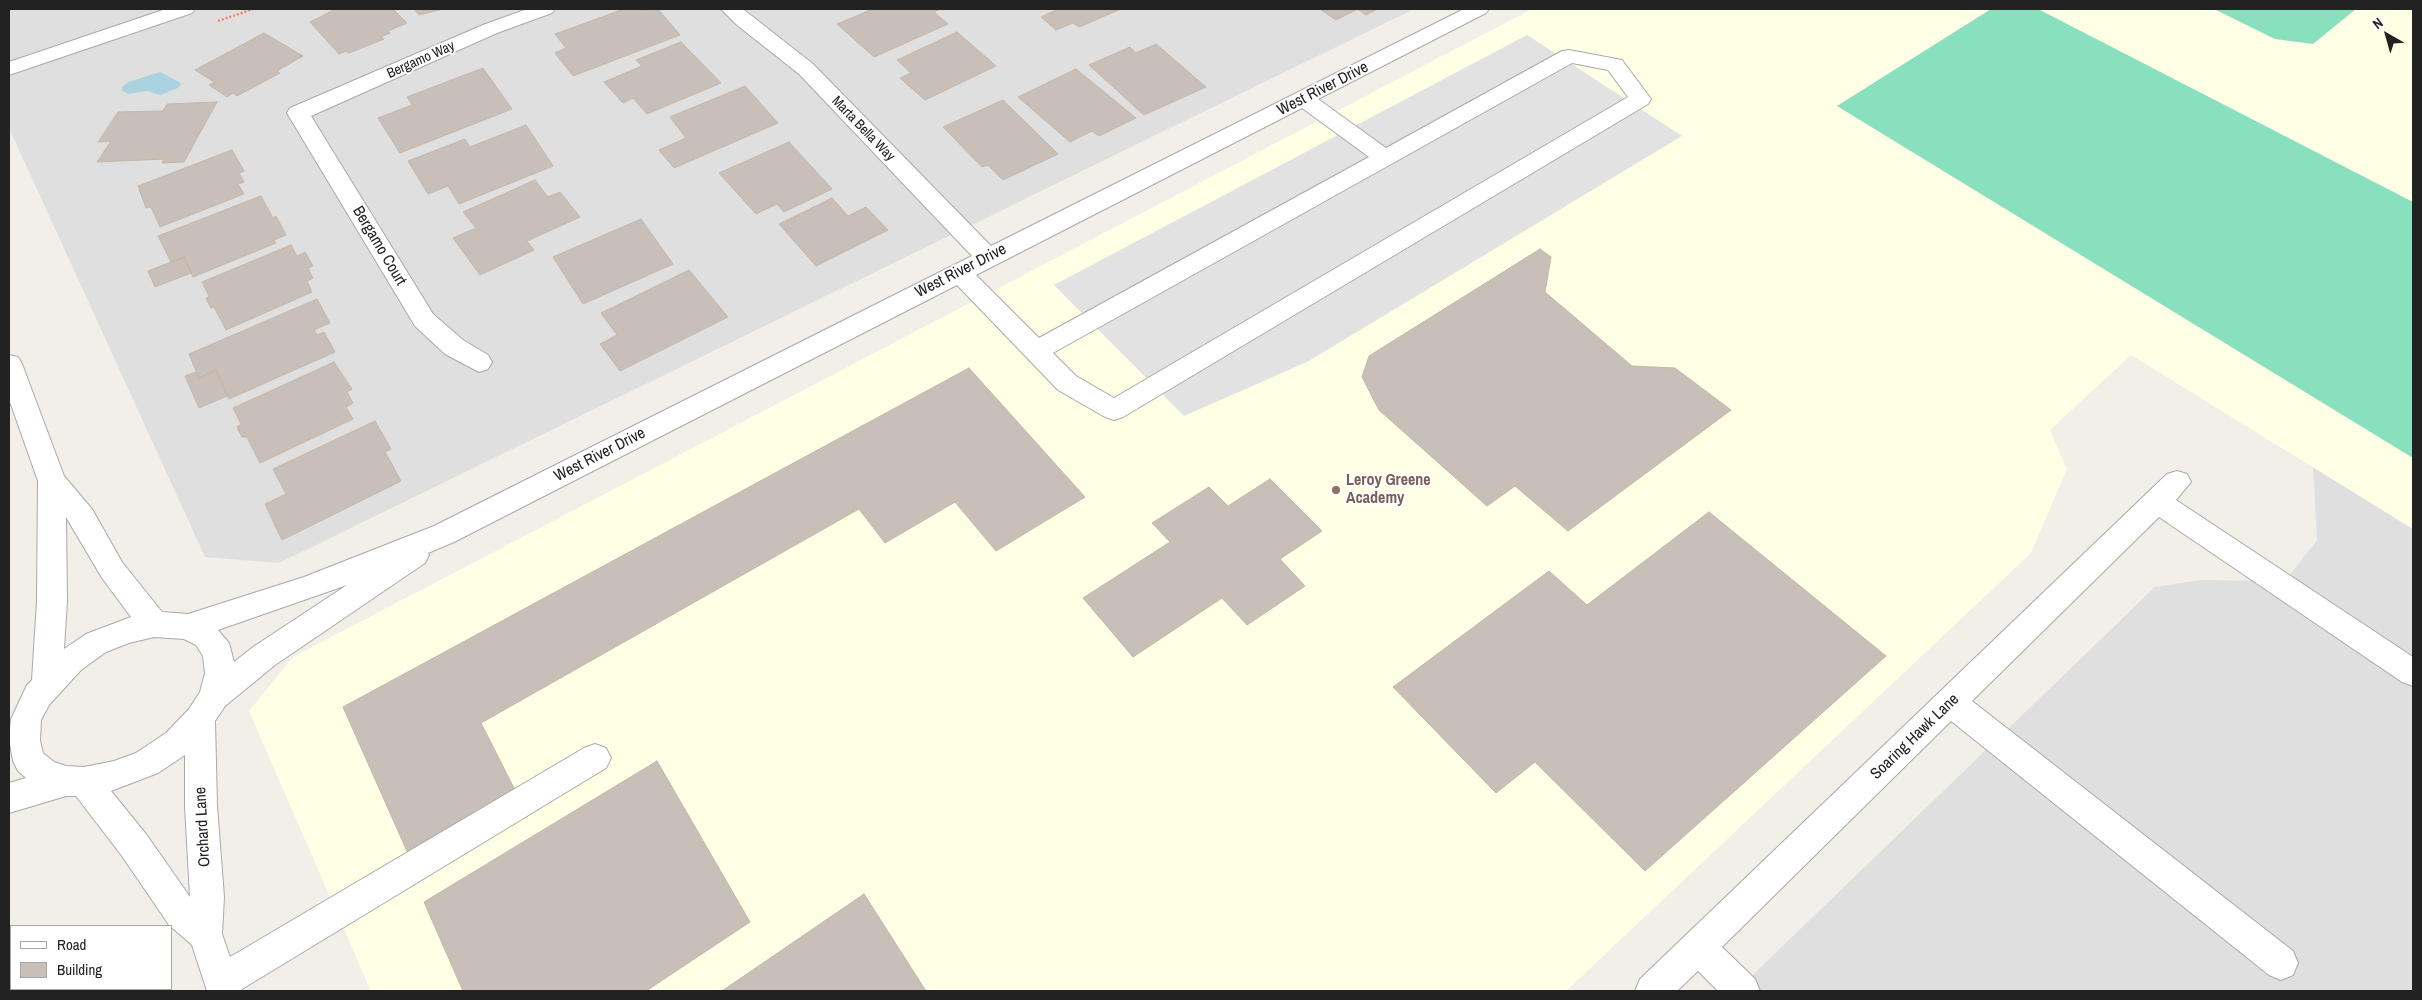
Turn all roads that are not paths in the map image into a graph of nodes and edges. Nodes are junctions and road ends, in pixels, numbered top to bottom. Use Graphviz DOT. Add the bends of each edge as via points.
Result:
graph roads {
  1 [pos="185,9"];
  2 [pos="545,9"];
  3 [pos="731,9"];
  4 [pos="1479,9"];
  5 [pos="9,68"];
  6 [pos="1304,98"];
  7 [pos="298,113"];
  8 [pos="1385,158"];
  9 [pos="988,257"];
  10 [pos="958,272"];
  11 [pos="1036,352"];
  12 [pos="479,362"];
  13 [pos="9,364"];
  14 [pos="52,481"];
  15 [pos="444,534"];
  16 [pos="154,624"];
  17 [pos="188,627"];
  18 [pos="2413,673"];
  19 [pos="43,689"];
  20 [pos="1950,702"];
  21 [pos="207,707"];
  22 [pos="9,717"];
  23 [pos="595,758"];
  24 [pos="75,782"];
  25 [pos="9,798"];
  26 [pos="205,934"];
  27 [pos="1698,947"];
  28 [pos="2281,964"];
  29 [pos="223,986"];
  30 [pos="1652,991"];
  31 [pos="1743,991"];
  1 -- 5 [label="street"];
  2 -- 7 [label="street, Bergamo Way" via="490,29"];
  3 -- 9 [label="street, Marta Bella Way" via="806,69"];
  4 -- 6 [label="street, West River Drive"];
  6 -- 8 [label="street"];
  6 -- 9 [label="street, West River Drive"];
  7 -- 12 [label="street, Bergamo Court" via="424,320 454,347"];
  8 -- 11 [label="street"];
  8 -- 11 [label="street" via="1569,56 1615,65 1640,99 1114,410 1066,382"];
  9 -- 10 [label="street, West River Drive"];
  10 -- 11 [label="street"];
  10 -- 15 [label="street, West River Drive"];
  13 -- 14 [label="street"];
  14 -- 16 [label="street" via="82,517 112,570"];
  14 -- 19 [label="street" via="52,601"];
  15 -- 17 [label="street, West River Drive" via="310,587"];
  15 -- 21 [label="street, West River Drive" via="386,577 264,656"];
  16 -- 17 [label="street"];
  16 -- 19 [label="street" via="125,630 96,643 70,661"];
  17 -- 21 [label="street" via="206,636 218,652 220,673"];
  18 -- 20 [label="street, Soaring Hawk Lane" via="2168,492"];
  19 -- 22 [label="street"];
  19 -- 24 [label="street" via="26,719 24,741 29,761 44,774"];
  20 -- 27 [label="street, Soaring Hawk Lane"];
  20 -- 28 [label="street"];
  21 -- 24 [label="street" via="177,743 147,763 116,776"];
  21 -- 26 [label="street, Orchard Lane" via="200,806 207,897"];
  23 -- 29 [label="street"];
  24 -- 25 [label="street"];
  24 -- 26 [label="street" via="134,844 180,913"];
  26 -- 29 [label="street, Orchard Lane"];
  27 -- 30 [label="street, Soaring Hawk Lane"];
  27 -- 31 [label="street"];
}
